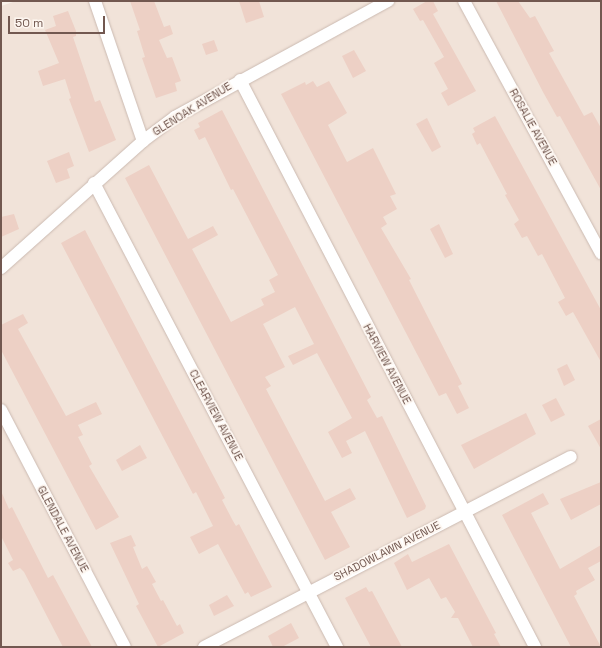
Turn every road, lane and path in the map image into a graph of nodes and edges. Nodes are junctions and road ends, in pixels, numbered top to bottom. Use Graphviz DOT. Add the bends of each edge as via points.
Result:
graph roads {
  1 [pos="95,1"];
  2 [pos="388,1"];
  3 [pos="464,1"];
  4 [pos="240,80"];
  5 [pos="143,141"];
  6 [pos="94,184"];
  7 [pos="601,253"];
  8 [pos="1,268"];
  9 [pos="1,410"];
  10 [pos="571,457"];
  11 [pos="465,511"];
  12 [pos="308,591"];
  13 [pos="125,647"];
  14 [pos="204,647"];
  15 [pos="337,647"];
  16 [pos="535,647"];
  1 -- 5 [label="street"];
  2 -- 4 [label="street, GLENOAK AVENUE"];
  3 -- 7 [label="street, ROSALIE AVENUE"];
  4 -- 5 [label="street, GLENOAK AVENUE" via="175,117"];
  4 -- 11 [label="street, HARVIEW AVENUE"];
  5 -- 6 [label="street, GLENOAK AVENUE"];
  6 -- 8 [label="street, GLENOAK AVENUE"];
  6 -- 12 [label="street, CLEARVIEW AVENUE"];
  9 -- 13 [label="street, GLENDALE AVENUE"];
  10 -- 11 [label="street, SHADOWLAWN AVENUE"];
  11 -- 12 [label="street, SHADOWLAWN AVENUE"];
  11 -- 16 [label="street, HARVIEW AVENUE"];
  12 -- 14 [label="street, SHADOWLAWN AVENUE"];
  12 -- 15 [label="street, CLEARVIEW AVENUE"];
}
